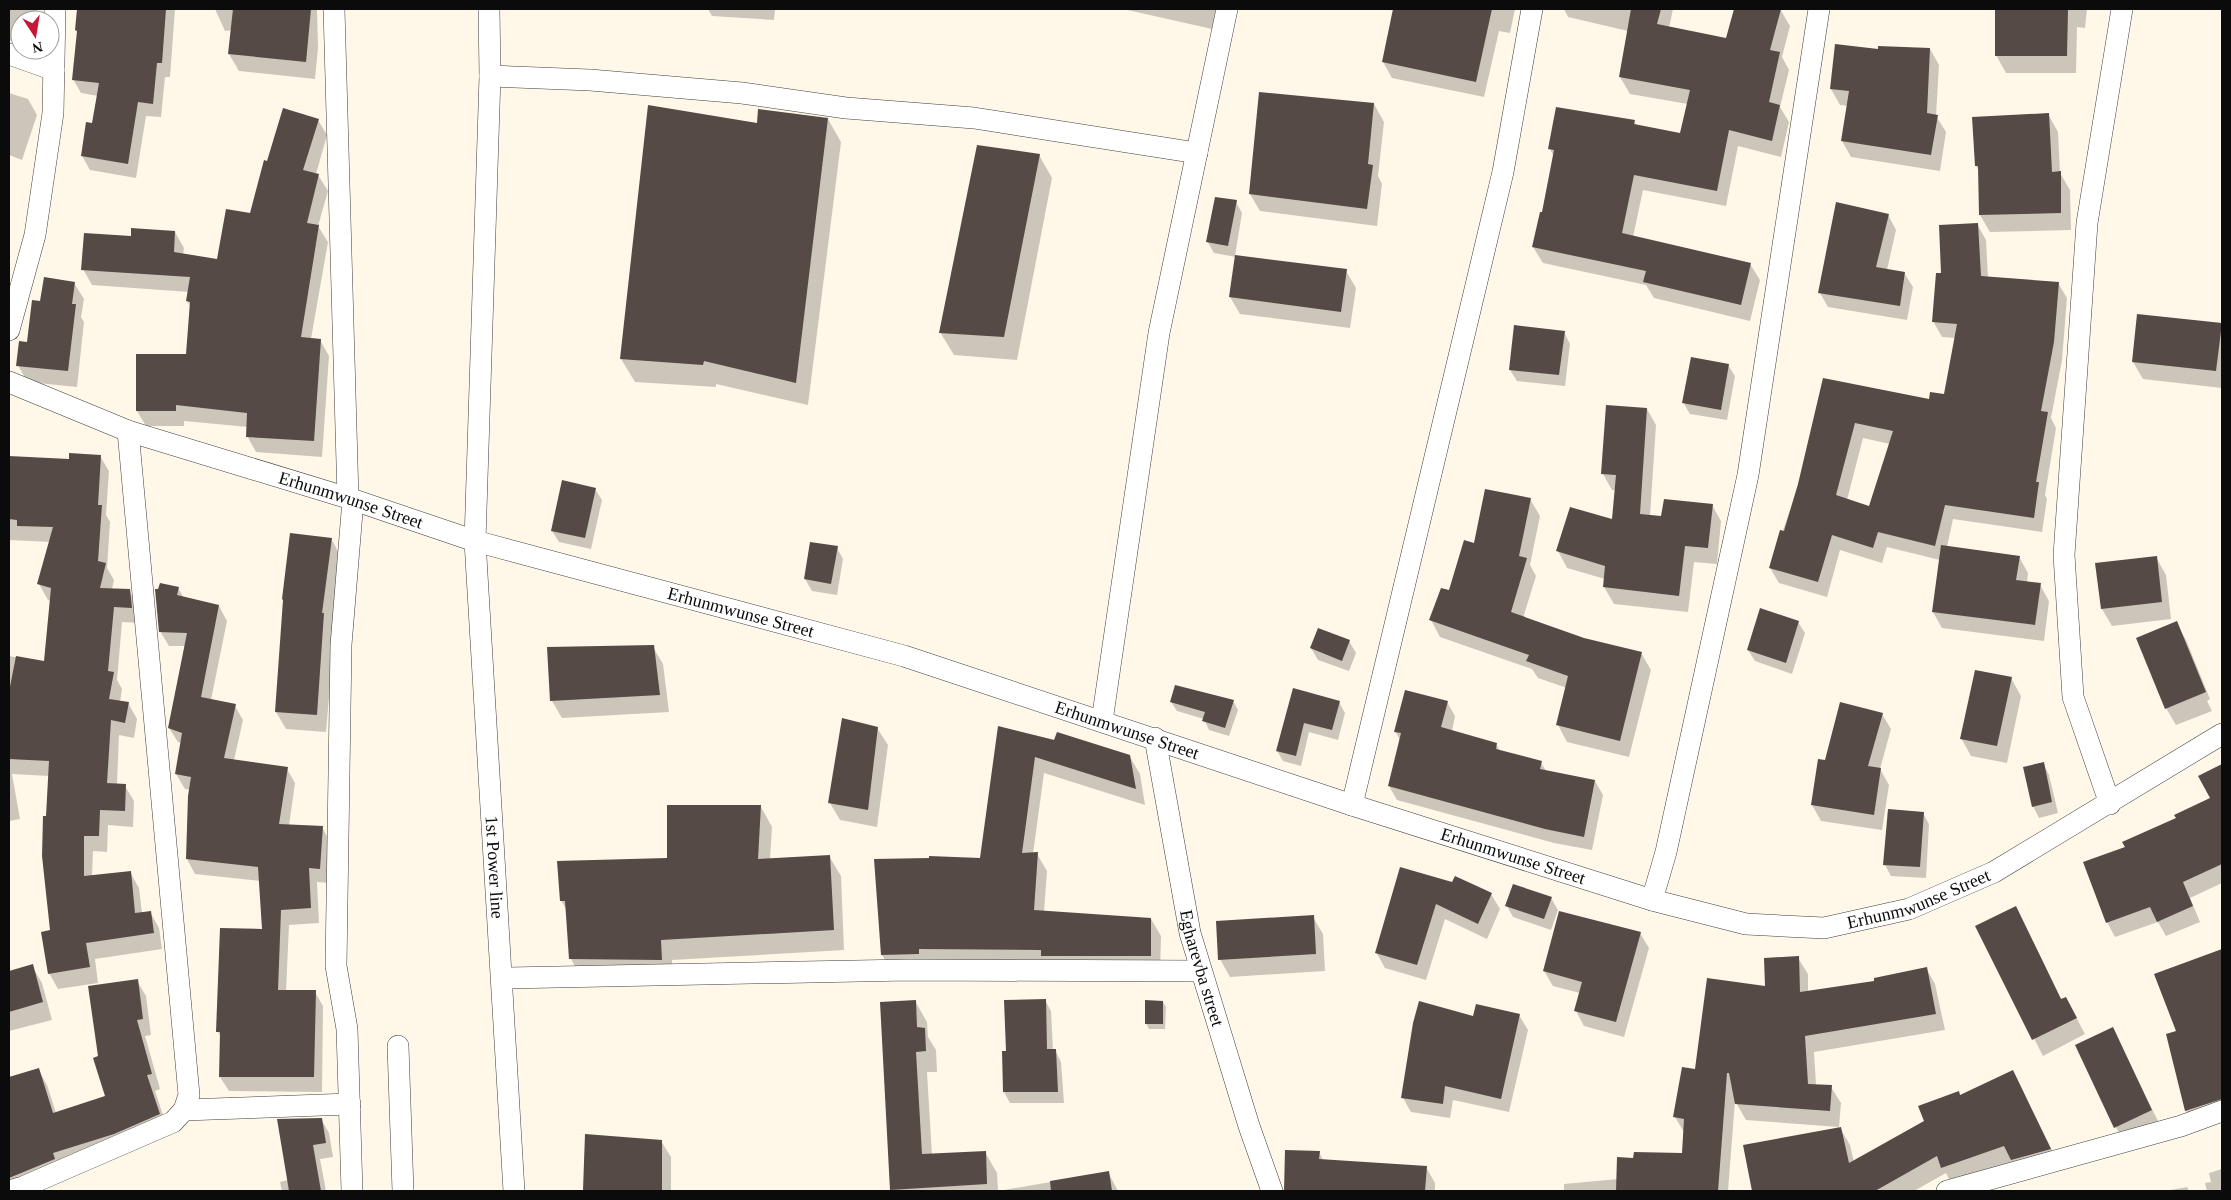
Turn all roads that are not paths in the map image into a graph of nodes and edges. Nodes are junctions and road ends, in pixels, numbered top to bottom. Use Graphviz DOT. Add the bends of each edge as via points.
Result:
graph roads {
  1 [pos="55,9"];
  2 [pos="334,9"];
  3 [pos="488,9"];
  4 [pos="1227,9"];
  5 [pos="1532,9"];
  6 [pos="1819,9"];
  7 [pos="2122,9"];
  8 [pos="9,54"];
  9 [pos="54,70"];
  10 [pos="490,76"];
  11 [pos="1197,153"];
  12 [pos="9,330"];
  13 [pos="9,382"];
  14 [pos="128,432"];
  15 [pos="350,500"];
  16 [pos="475,541"];
  17 [pos="1102,721"];
  18 [pos="2222,734"];
  19 [pos="1156,738"];
  20 [pos="2110,804"];
  21 [pos="1352,805"];
  22 [pos="1652,900"];
  23 [pos="1200,971"];
  24 [pos="502,978"];
  25 [pos="398,1046"];
  26 [pos="350,1104"];
  27 [pos="184,1110"];
  28 [pos="2222,1111"];
  29 [pos="18,1190"];
  30 [pos="352,1191"];
  31 [pos="403,1191"];
  32 [pos="514,1191"];
  33 [pos="1272,1191"];
  34 [pos="1947,1191"];
  1 -- 9 [label="street"];
  2 -- 15 [label="street"];
  3 -- 10 [label="street, 1st Power line"];
  4 -- 11 [label="street"];
  5 -- 21 [label="street" via="1502,172"];
  6 -- 22 [label="street" via="1748,476 1666,852"];
  7 -- 20 [label="street" via="2087,223 2064,555 2073,697"];
  8 -- 9 [label="street"];
  9 -- 12 [label="street" via="53,113 35,236"];
  10 -- 11 [label="street" via="590,80 742,93 846,108 974,118"];
  10 -- 16 [label="street, 1st Power line"];
  11 -- 17 [label="street" via="1159,333"];
  13 -- 14 [label="street, Erhunmwunse Street"];
  14 -- 15 [label="street, Erhunmwunse Street"];
  14 -- 27 [label="street" via="189,1095"];
  15 -- 16 [label="street, Erhunmwunse Street"];
  15 -- 26 [label="street" via="341,645 336,966 347,1029"];
  16 -- 17 [label="street, Erhunmwunse Street" via="904,656"];
  16 -- 24 [label="street, 1st Power line"];
  17 -- 19 [label="street, Erhunmwunse Street"];
  18 -- 20 [label="street, Erhunmwunse Street"];
  19 -- 21 [label="street, Erhunmwunse Street"];
  19 -- 23 [label="street, Egharevba street" via="1190,934"];
  20 -- 22 [label="street, Erhunmwunse Street" via="1994,872 1909,910 1824,928 1746,924"];
  21 -- 22 [label="street, Erhunmwunse Street"];
  23 -- 24 [label="street" via="908,970"];
  23 -- 33 [label="street, Egharevba street"];
  24 -- 32 [label="street, 1st Power line"];
  25 -- 31 [label="street"];
  26 -- 27 [label="street"];
  26 -- 30 [label="street"];
  27 -- 29 [label="street" via="173,1122"];
  28 -- 34 [label="street" via="2181,1126"];
}
